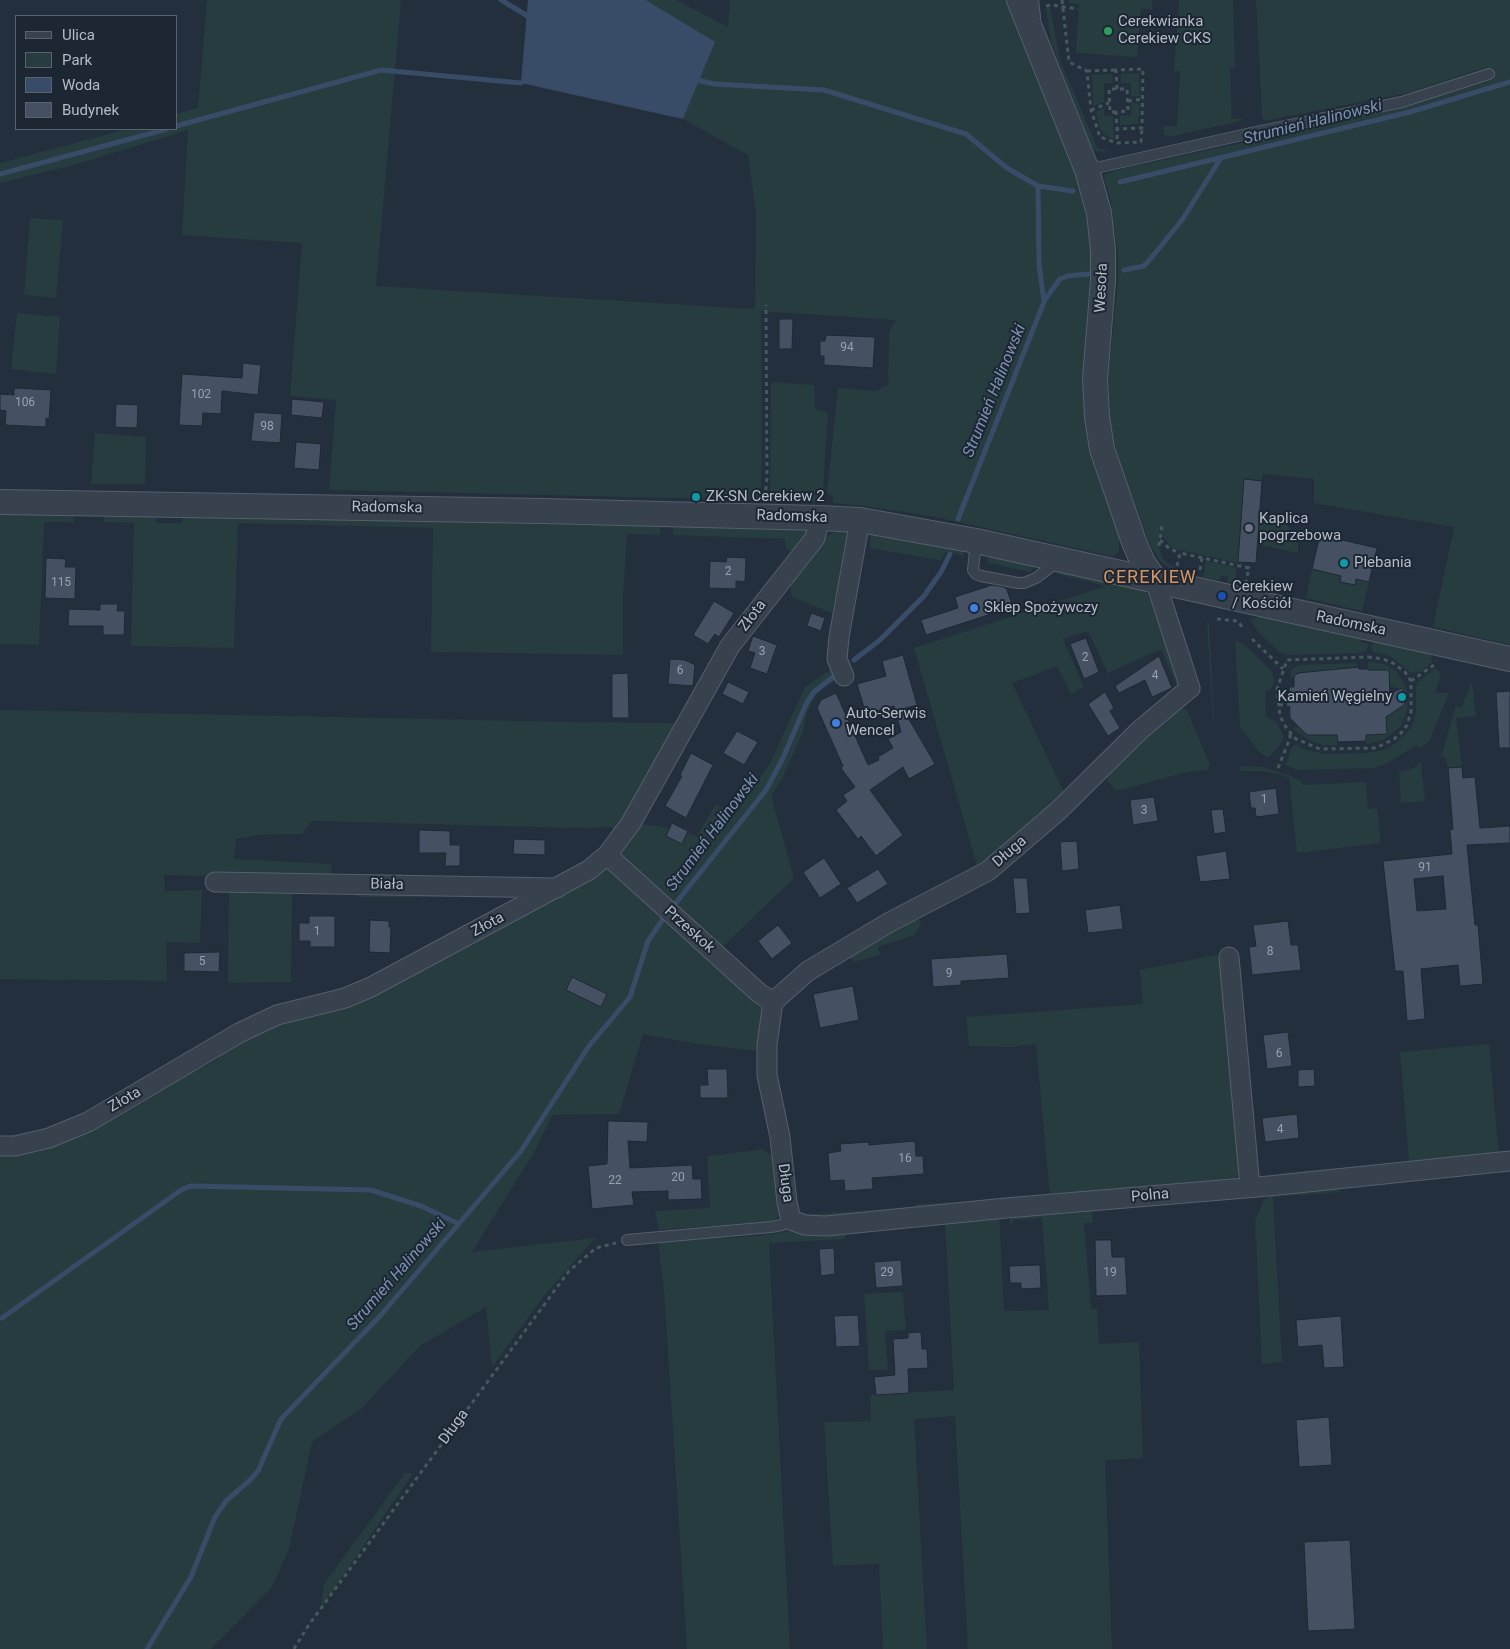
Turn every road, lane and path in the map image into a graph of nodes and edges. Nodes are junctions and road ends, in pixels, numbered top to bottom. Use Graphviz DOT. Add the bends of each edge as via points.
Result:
graph roads {
  1 [pos="1019,0"];
  2 [pos="1033,0"];
  3 [pos="1062,0"];
  4 [pos="1043,6"];
  5 [pos="1063,7"];
  6 [pos="1078,9"];
  7 [pos="1039,50"];
  8 [pos="1116,70"];
  9 [pos="1087,71"];
  10 [pos="1489,74"];
  11 [pos="1117,89"];
  12 [pos="1143,100"];
  13 [pos="1128,101"];
  14 [pos="1109,103"];
  15 [pos="1091,110"];
  16 [pos="1116,112"];
  17 [pos="1142,128"];
  18 [pos="1117,129"];
  19 [pos="1118,143"];
  20 [pos="1087,170"];
  21 [pos="766,305"];
  22 [pos="0,502"];
  23 [pos="763,516"];
  24 [pos="820,518"];
  25 [pos="860,520"];
  26 [pos="1162,525"];
  27 [pos="1160,540"];
  28 [pos="976,541"];
  29 [pos="1158,547"];
  30 [pos="1180,553"];
  31 [pos="1202,558"];
  32 [pos="1060,560"];
  33 [pos="1172,564"];
  34 [pos="1177,566"];
  35 [pos="1184,568"];
  36 [pos="1192,570"];
  37 [pos="1155,580"];
  38 [pos="1245,590"];
  39 [pos="1217,619"];
  40 [pos="1244,630"];
  41 [pos="1252,639"];
  42 [pos="1436,658"];
  43 [pos="1510,659"];
  44 [pos="1284,669"];
  45 [pos="844,676"];
  46 [pos="1411,682"];
  47 [pos="1292,704"];
  48 [pos="1279,705"];
  49 [pos="1290,733"];
  50 [pos="1278,768"];
  51 [pos="607,855"];
  52 [pos="215,882"];
  53 [pos="558,888"];
  54 [pos="1229,957"];
  55 [pos="774,1002"];
  56 [pos="0,1146"];
  57 [pos="1510,1161"];
  58 [pos="1250,1187"];
  59 [pos="792,1220"];
  60 [pos="626,1240"];
  61 [pos="294,1649"];
  1 -- 7 [label="street, Wesoła"];
  2 -- 7 [label="lane"];
  3 -- 5 [label="path"];
  4 -- 5 [label="path"];
  5 -- 6 [label="path"];
  5 -- 9 [label="path" via="1069,62"];
  7 -- 20 [label="street, Wesoła"];
  8 -- 9 [label="path"];
  8 -- 11 [label="path"];
  8 -- 12 [label="path" via="1143,69"];
  9 -- 15 [label="path"];
  10 -- 20 [label="lane" via="1402,102"];
  11 -- 13 [label="path" via="1128,89"];
  11 -- 14 [label="path" via="1109,89"];
  12 -- 13 [label="path"];
  12 -- 17 [label="path"];
  13 -- 16 [label="path" via="1128,111"];
  14 -- 15 [label="path"];
  14 -- 16 [label="path" via="1110,112"];
  15 -- 19 [label="path" via="1100,137"];
  16 -- 18 [label="path"];
  17 -- 18 [label="path"];
  17 -- 19 [label="path" via="1141,142"];
  18 -- 19 [label="path"];
  20 -- 37 [label="street, Wesoła" via="1099,213 1104,250 1095,380 1096,417 1102,449 1134,542"];
  21 -- 23 [label="path" via="767,477"];
  22 -- 23 [label="street, Radomska"];
  23 -- 24 [label="street, Radomska"];
  24 -- 25 [label="street, Radomska"];
  24 -- 51 [label="street, Złota" via="815,538 730,646 631,823"];
  25 -- 28 [label="street, Radomska"];
  25 -- 45 [label="street" via="839,637 837,660"];
  26 -- 27 [label="path"];
  27 -- 29 [label="path"];
  27 -- 30 [label="path"];
  28 -- 32 [label="street, Radomska"];
  28 -- 32 [label="lane" via="973,570 981,576 1024,583"];
  30 -- 31 [label="path"];
  30 -- 34 [label="path"];
  31 -- 36 [label="path" via="1199,572"];
  31 -- 38 [label="path" via="1248,568"];
  32 -- 37 [label="street, Radomska"];
  33 -- 34 [label="path"];
  34 -- 35 [label="path"];
  37 -- 43 [label="street, Radomska"];
  37 -- 55 [label="street, Długa" via="1190,688 1140,730 1058,811 988,871 881,927 808,971"];
  39 -- 40 [label="path" via="1238,621"];
  41 -- 44 [label="path"];
  42 -- 46 [label="path" via="1434,665"];
  44 -- 46 [label="path" via="1287,660 1368,657 1393,663 1405,672"];
  44 -- 48 [label="path" via="1277,689"];
  46 -- 49 [label="path" via="1412,712 1407,724 1401,733 1376,748 1320,749"];
  47 -- 48 [label="path"];
  48 -- 49 [label="path" via="1280,716"];
  49 -- 50 [label="path"];
  51 -- 53 [label="street, Złota"];
  51 -- 55 [label="street, Przeskok" via="759,993"];
  52 -- 53 [label="street, Biała"];
  53 -- 56 [label="street, Złota" via="371,987 345,998 277,1015 239,1033 88,1122 49,1138"];
  54 -- 58 [label="street"];
  55 -- 59 [label="street, Długa" via="767,1045 767,1075"];
  57 -- 58 [label="street, Polna"];
  58 -- 59 [label="street, Polna" via="826,1226 805,1225"];
  59 -- 60 [label="lane, Długa" via="772,1227"];
  60 -- 61 [label="path, Długa" via="596,1248 569,1271"];
}
